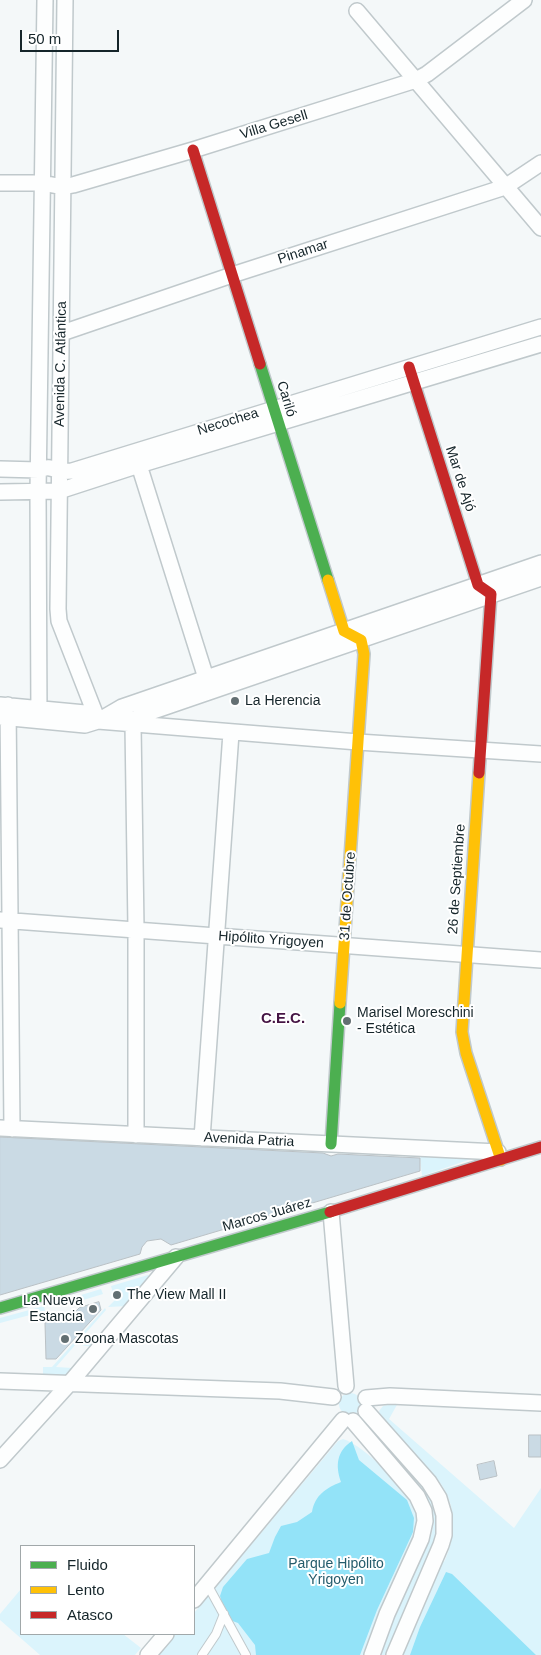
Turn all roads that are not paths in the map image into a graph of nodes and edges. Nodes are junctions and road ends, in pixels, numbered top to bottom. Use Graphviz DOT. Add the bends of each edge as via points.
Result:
graph roads {
  1 [pos="44,0"];
  2 [pos="65,0"];
  3 [pos="524,0"];
  4 [pos="357,11"];
  5 [pos="416,80"];
  6 [pos="193,150"];
  7 [pos="541,163"];
  8 [pos="0,183"];
  9 [pos="42,183"];
  10 [pos="62,187"];
  11 [pos="505,187"];
  12 [pos="541,228"];
  13 [pos="232,275"];
  14 [pos="541,327"];
  15 [pos="62,333"];
  16 [pos="541,344"];
  17 [pos="409,367"];
  18 [pos="414,383"];
  19 [pos="273,408"];
  20 [pos="278,424"];
  21 [pos="139,465"];
  22 [pos="0,469"];
  23 [pos="39,470"];
  24 [pos="59,471"];
  25 [pos="59,491"];
  26 [pos="0,492"];
  27 [pos="38,492"];
  28 [pos="541,564"];
  29 [pos="541,578"];
  30 [pos="478,584"];
  31 [pos="491,594"];
  32 [pos="344,631"];
  33 [pos="362,644"];
  34 [pos="206,678"];
  35 [pos="122,707"];
  36 [pos="4,711"];
  37 [pos="39,714"];
  38 [pos="98,721"];
  39 [pos="133,724"];
  40 [pos="231,733"];
  41 [pos="358,742"];
  42 [pos="480,750"];
  43 [pos="541,754"];
  44 [pos="5,921"];
  45 [pos="136,929"];
  46 [pos="216,936"];
  47 [pos="344,945"];
  48 [pos="467,954"];
  49 [pos="541,960"];
  50 [pos="6,1128"];
  51 [pos="136,1135"];
  52 [pos="202,1138"];
  53 [pos="331,1144"];
  54 [pos="541,1147"];
  55 [pos="500,1156"];
  56 [pos="331,1212"];
  57 [pos="176,1257"];
  58 [pos="0,1308"];
  59 [pos="0,1381"];
  60 [pos="69,1384"];
  61 [pos="346,1386"];
  62 [pos="333,1397"];
  63 [pos="541,1403"];
  64 [pos="366,1404"];
  65 [pos="348,1421"];
  66 [pos="0,1460"];
  67 [pos="207,1584"];
  68 [pos="195,1599"];
  69 [pos="224,1614"];
  70 [pos="165,1635"];
  71 [pos="148,1655"];
  72 [pos="202,1655"];
  73 [pos="246,1655"];
  74 [pos="372,1655"];
  75 [pos="394,1655"];
  1 -- 9 [label="street, Avenida C. Atlántica"];
  2 -- 10 [label="street, Avenida C. Atlántica"];
  3 -- 5 [label="street, Villa Gesell"];
  4 -- 5 [label="street"];
  5 -- 6 [label="street, Villa Gesell"];
  5 -- 11 [label="street"];
  6 -- 10 [label="street, Villa Gesell"];
  6 -- 13 [label="street, Cariló"];
  7 -- 11 [label="street, Pinamar"];
  8 -- 9 [label="street, Villa Gesell"];
  9 -- 10 [label="street, Villa Gesell"];
  9 -- 23 [label="street, Avenida C. Atlántica"];
  10 -- 15 [label="street, Avenida C. Atlántica"];
  11 -- 12 [label="street"];
  11 -- 13 [label="street, Pinamar"];
  13 -- 15 [label="street, Pinamar"];
  13 -- 19 [label="street, Cariló"];
  14 -- 17 [label="street, Necochea"];
  15 -- 24 [label="street, Avenida C. Atlántica"];
  16 -- 18 [label="street, Necochea"];
  17 -- 18 [label="street, Mar de Ajó"];
  17 -- 19 [label="street, Necochea"];
  18 -- 20 [label="street, Necochea"];
  18 -- 30 [label="street, Mar de Ajó"];
  19 -- 20 [label="street, Cariló"];
  19 -- 24 [label="street, Necochea" via="72,471"];
  20 -- 21 [label="street, Necochea"];
  20 -- 32 [label="street, Cariló"];
  21 -- 25 [label="street, Necochea"];
  21 -- 34 [label="street"];
  22 -- 23 [label="street, Necochea"];
  23 -- 24 [label="street, Necochea" via="54,467"];
  23 -- 27 [label="street, Avenida C. Atlántica"];
  24 -- 25 [label="street, Avenida C. Atlántica"];
  25 -- 27 [label="street, Necochea"];
  25 -- 38 [label="street, Avenida C. Atlántica" via="57,594 60,621"];
  26 -- 27 [label="street, Necochea"];
  27 -- 37 [label="street, Avenida C. Atlántica"];
  28 -- 30 [label="street"];
  29 -- 31 [label="street"];
  30 -- 31 [label="street"];
  30 -- 32 [label="street"];
  31 -- 33 [label="street"];
  31 -- 42 [label="street, 26 de Septiembre"];
  32 -- 33 [label="street"];
  32 -- 34 [label="street"];
  33 -- 39 [label="street" via="139,716"];
  33 -- 41 [label="street, 31 de Octubre"];
  34 -- 35 [label="street"];
  35 -- 38 [label="street"];
  35 -- 39 [label="street"];
  36 -- 37 [label="street"];
  36 -- 44 [label="street"];
  37 -- 38 [label="street" via="85,724"];
  38 -- 39 [label="street"];
  39 -- 40 [label="street"];
  39 -- 45 [label="street"];
  40 -- 41 [label="street"];
  40 -- 46 [label="street"];
  41 -- 42 [label="street"];
  41 -- 47 [label="street, 31 de Octubre"];
  42 -- 43 [label="street"];
  42 -- 48 [label="street, 26 de Septiembre"];
  44 -- 45 [label="street, Hipólito Yrigoyen"];
  44 -- 50 [label="street"];
  45 -- 46 [label="street, Hipólito Yrigoyen"];
  45 -- 51 [label="street"];
  46 -- 47 [label="street, Hipólito Yrigoyen"];
  46 -- 52 [label="street"];
  47 -- 48 [label="street, Hipólito Yrigoyen"];
  47 -- 53 [label="street, 31 de Octubre"];
  48 -- 49 [label="street, Hipólito Yrigoyen"];
  48 -- 55 [label="street, 26 de Septiembre" via="462,1032 466,1054"];
  50 -- 51 [label="street, Avenida Patria"];
  51 -- 52 [label="street, Avenida Patria"];
  52 -- 53 [label="street, Avenida Patria"];
  53 -- 55 [label="street, Avenida Patria"];
  54 -- 55 [label="street, Marcos Juárez"];
  55 -- 56 [label="street, Marcos Juárez"];
  56 -- 57 [label="street, Marcos Juárez"];
  56 -- 61 [label="street"];
  57 -- 58 [label="street, Marcos Juárez"];
  57 -- 60 [label="street"];
  59 -- 60 [label="street"];
  60 -- 62 [label="street" via="280,1391"];
  60 -- 66 [label="street"];
  61 -- 62 [label="street"];
  61 -- 64 [label="street" via="356,1387 364,1394"];
  62 -- 65 [label="street" via="333,1411"];
  63 -- 64 [label="street" via="390,1396"];
  64 -- 65 [label="street" via="361,1417"];
  64 -- 75 [label="street" via="429,1482 440,1498 444,1515 441,1545"];
  65 -- 67 [label="street"];
  65 -- 74 [label="street" via="418,1496 424,1511 420,1539"];
  67 -- 68 [label="street"];
  67 -- 69 [label="lane"];
  69 -- 72 [label="lane"];
  69 -- 73 [label="lane"];
  70 -- 71 [label="street"];
}
